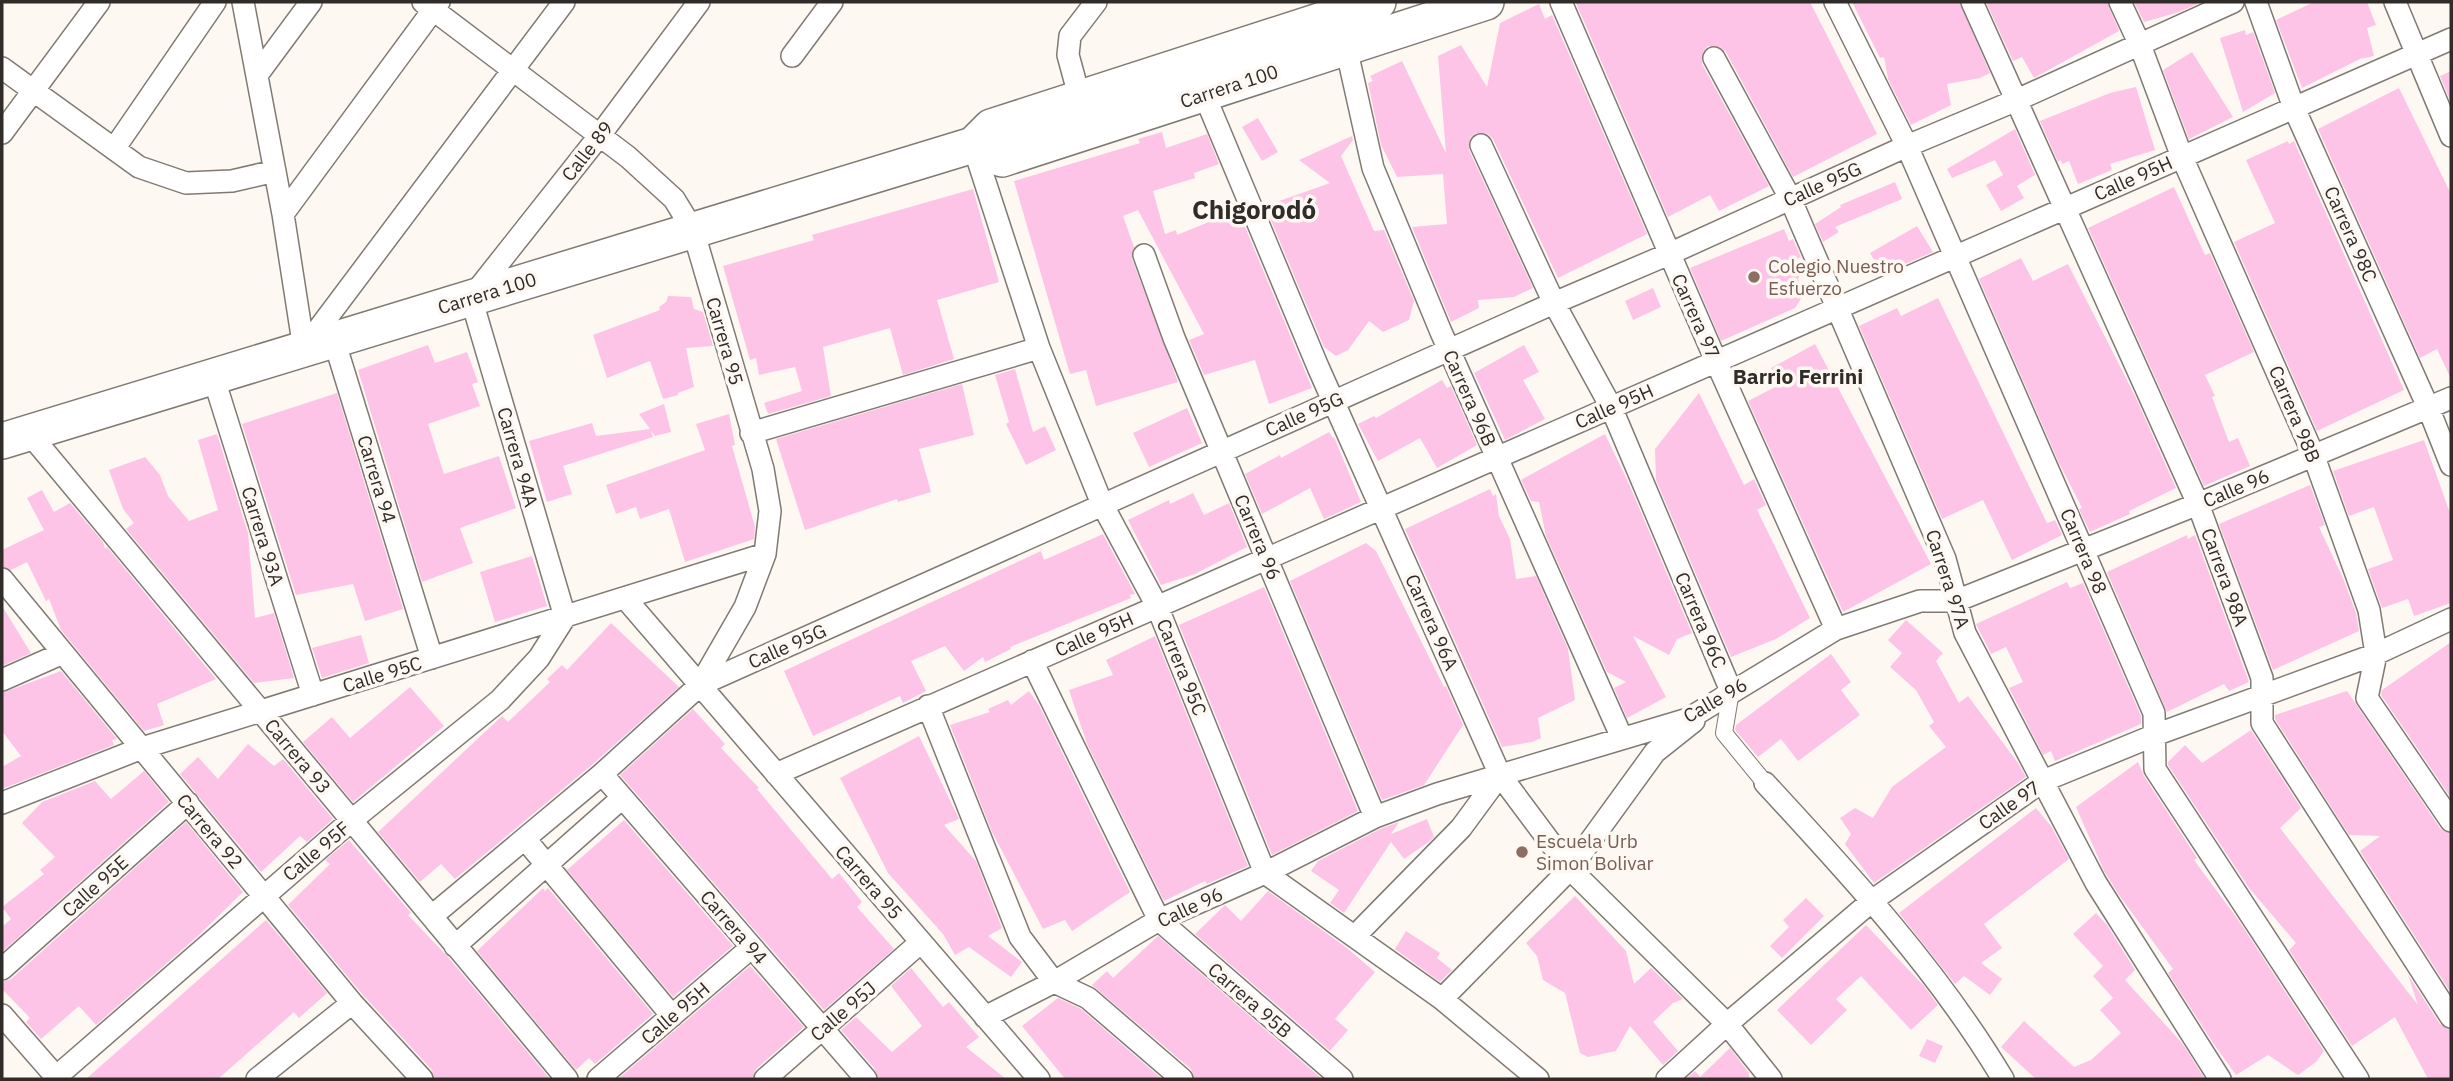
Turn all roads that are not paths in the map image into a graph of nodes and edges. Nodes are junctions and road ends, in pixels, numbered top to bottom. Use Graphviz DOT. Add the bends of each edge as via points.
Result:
graph roads {
  1 [pos="99,2"];
  2 [pos="215,2"];
  3 [pos="243,2"];
  4 [pos="311,2"];
  5 [pos="564,2"];
  6 [pos="699,2"];
  7 [pos="832,2"];
  8 [pos="1096,2"];
  9 [pos="1378,2"];
  10 [pos="1486,2"];
  11 [pos="1561,2"];
  12 [pos="1835,2"];
  13 [pos="1972,2"];
  14 [pos="2120,2"];
  15 [pos="2233,2"];
  16 [pos="2256,2"];
  17 [pos="2395,2"];
  18 [pos="432,4"];
  19 [pos="2451,39"];
  20 [pos="2140,45"];
  21 [pos="1346,47"];
  22 [pos="2418,53"];
  23 [pos="792,57"];
  24 [pos="1714,58"];
  25 [pos="2,68"];
  26 [pos="513,70"];
  27 [pos="257,75"];
  28 [pos="33,92"];
  29 [pos="1204,93"];
  30 [pos="1080,99"];
  31 [pos="2017,100"];
  32 [pos="2294,108"];
  33 [pos="2,133"];
  34 [pos="600,135"];
  35 [pos="2451,136"];
  36 [pos="973,145"];
  37 [pos="1481,145"];
  38 [pos="1907,146"];
  39 [pos="114,149"];
  40 [pos="2182,157"];
  41 [pos="275,171"];
  42 [pos="1790,198"];
  43 [pos="2065,208"];
  44 [pos="283,214"];
  45 [pos="693,230"];
  46 [pos="1669,254"];
  47 [pos="1144,255"];
  48 [pos="1955,256"];
  49 [pos="471,298"];
  50 [pos="1554,303"];
  51 [pos="1837,308"];
  52 [pos="319,344"];
  53 [pos="1040,348"];
  54 [pos="1449,350"];
  55 [pos="1716,361"];
  56 [pos="213,376"];
  57 [pos="2451,398"];
  58 [pos="1333,401"];
  59 [pos="1611,407"];
  60 [pos="2428,407"];
  61 [pos="751,433"];
  62 [pos="15,437"];
  63 [pos="1221,451"];
  64 [pos="2313,454"];
  65 [pos="1497,457"];
  66 [pos="2451,465"];
  67 [pos="1102,504"];
  68 [pos="2198,504"];
  69 [pos="1381,508"];
  70 [pos="2083,549"];
  71 [pos="765,554"];
  72 [pos="1267,558"];
  73 [pos="2,579"];
  74 [pos="625,598"];
  75 [pos="1956,601"];
  76 [pos="1157,606"];
  77 [pos="565,617"];
  78 [pos="2451,618"];
  79 [pos="1836,629"];
  80 [pos="63,653"];
  81 [pos="2376,654"];
  82 [pos="432,658"];
  83 [pos="1032,661"];
  84 [pos="2,680"];
  85 [pos="700,685"];
  86 [pos="1731,691"];
  87 [pos="313,695"];
  88 [pos="2261,698"];
  89 [pos="928,706"];
  90 [pos="262,711"];
  91 [pos="2155,736"];
  92 [pos="1622,738"];
  93 [pos="142,748"];
  94 [pos="602,774"];
  95 [pos="776,774"];
  96 [pos="1500,775"];
  97 [pos="2043,781"];
  98 [pos="1765,783"];
  99 [pos="622,797"];
  100 [pos="2,803"];
  101 [pos="188,803"];
  102 [pos="1376,817"];
  103 [pos="352,820"];
  104 [pos="2451,821"];
  105 [pos="525,839"];
  106 [pos="546,864"];
  107 [pos="1570,869"];
  108 [pos="1265,873"];
  109 [pos="264,896"];
  110 [pos="1873,900"];
  111 [pos="432,916"];
  112 [pos="1159,920"];
  113 [pos="1355,936"];
  114 [pos="921,942"];
  115 [pos="455,946"];
  116 [pos="752,947"];
  117 [pos="2,969"];
  118 [pos="1054,982"];
  119 [pos="1442,999"];
  120 [pos="352,1003"];
  121 [pos="2,1015"];
  122 [pos="672,1016"];
  123 [pos="985,1017"];
  124 [pos="2451,1017"];
  125 [pos="1727,1024"];
  126 [pos="822,1029"];
  127 [pos="57,1078"];
  128 [pos="257,1079"];
  129 [pos="422,1079"];
  130 [pos="567,1079"];
  131 [pos="598,1079"];
  132 [pos="765,1079"];
  133 [pos="866,1079"];
  134 [pos="1039,1079"];
  135 [pos="1182,1079"];
  136 [pos="1342,1079"];
  137 [pos="1538,1079"];
  138 [pos="1667,1079"];
  139 [pos="1770,1079"];
  140 [pos="2003,1079"];
  141 [pos="2220,1079"];
  142 [pos="2358,1079"];
  1 -- 28 [label="street"];
  2 -- 39 [label="street"];
  3 -- 27 [label="street, Carrera 94"];
  4 -- 27 [label="street"];
  5 -- 26 [label="street"];
  6 -- 34 [label="street, Calle 89"];
  7 -- 23 [label="street"];
  8 -- 30 [label="street" via="1070,36 1068,55"];
  9 -- 30 [label="highway, Carrera 100"];
  10 -- 21 [label="highway, Carrera 100"];
  11 -- 46 [label="street, Carrera 97"];
  12 -- 38 [label="street, Carrera 98"];
  13 -- 31 [label="street, Carrera 98A"];
  14 -- 20 [label="street, Carrera 98B"];
  15 -- 20 [label="street, Calle 95G"];
  16 -- 32 [label="street, Carrera 98C"];
  17 -- 22 [label="street"];
  18 -- 26 [label="street, Carrera 95"];
  18 -- 44 [label="street"];
  19 -- 22 [label="street, Calle 95H"];
  20 -- 31 [label="street, Calle 95G"];
  20 -- 40 [label="street, Carrera 98B"];
  21 -- 29 [label="highway, Carrera 100"];
  21 -- 54 [label="street, Carrera 96B" via="1373,168"];
  22 -- 32 [label="street, Calle 95H"];
  22 -- 35 [label="street"];
  24 -- 42 [label="street, Carrera 97A"];
  25 -- 28 [label="street"];
  26 -- 34 [label="street, Carrera 95"];
  26 -- 52 [label="street"];
  27 -- 41 [label="street, Carrera 94"];
  28 -- 33 [label="street"];
  28 -- 39 [label="street"];
  29 -- 36 [label="highway, Carrera 100" via="1002,159"];
  29 -- 58 [label="street, Carrera 96A"];
  30 -- 36 [label="highway, Carrera 100" via="991,127"];
  31 -- 38 [label="street, Calle 95G"];
  31 -- 43 [label="street, Carrera 98A"];
  32 -- 40 [label="street, Calle 95H"];
  32 -- 60 [label="street, Carrera 98C"];
  34 -- 45 [label="street, Carrera 95" via="674,199"];
  34 -- 49 [label="street, Calle 89"];
  36 -- 45 [label="highway, Carrera 100"];
  36 -- 53 [label="street, Carrera 95C"];
  37 -- 50 [label="street, Carrera 96C"];
  38 -- 42 [label="street, Calle 95G"];
  38 -- 48 [label="street, Carrera 98"];
  39 -- 41 [label="street" via="139,167 186,183 232,181"];
  40 -- 43 [label="street, Calle 95H"];
  40 -- 64 [label="street, Carrera 98B"];
  41 -- 44 [label="street, Carrera 94"];
  42 -- 46 [label="street, Calle 95G"];
  42 -- 51 [label="street, Carrera 97A"];
  43 -- 48 [label="street, Calle 95H"];
  43 -- 68 [label="street, Carrera 98A"];
  44 -- 52 [label="street, Carrera 94"];
  45 -- 49 [label="highway, Carrera 100"];
  45 -- 61 [label="street, Carrera 95"];
  46 -- 50 [label="street, Calle 95G"];
  46 -- 55 [label="street, Carrera 97"];
  47 -- 63 [label="street, Carrera 96"];
  48 -- 51 [label="street, Calle 95H"];
  48 -- 70 [label="street, Carrera 98"];
  49 -- 52 [label="highway, Carrera 100"];
  49 -- 77 [label="street, Carrera 94A"];
  50 -- 54 [label="street, Calle 95G"];
  50 -- 59 [label="street, Carrera 96C"];
  51 -- 55 [label="street, Calle 95H"];
  51 -- 75 [label="street, Carrera 97A" via="1945,559"];
  52 -- 56 [label="highway, Carrera 100"];
  52 -- 82 [label="street, Carrera 94"];
  53 -- 61 [label="street"];
  53 -- 67 [label="street, Carrera 95C"];
  54 -- 58 [label="street, Calle 95G"];
  54 -- 65 [label="street, Carrera 96B"];
  55 -- 59 [label="street, Calle 95H"];
  55 -- 79 [label="street, Carrera 97"];
  56 -- 62 [label="highway, Carrera 100"];
  56 -- 87 [label="street, Carrera 93A"];
  57 -- 60 [label="street, Calle 96"];
  58 -- 63 [label="street, Calle 95G"];
  58 -- 69 [label="street, Carrera 96A"];
  59 -- 65 [label="street, Calle 95H"];
  59 -- 86 [label="street, Carrera 96C"];
  60 -- 64 [label="street, Calle 96"];
  60 -- 66 [label="street, Carrera 98C"];
  61 -- 71 [label="street, Carrera 95" via="770,511"];
  62 -- 90 [label="street, Carrera 93"];
  63 -- 67 [label="street, Calle 95G"];
  63 -- 72 [label="street, Carrera 96"];
  64 -- 68 [label="street, Calle 96"];
  64 -- 81 [label="street, Carrera 98B" via="2368,610"];
  65 -- 69 [label="street, Calle 95H"];
  65 -- 92 [label="street, Carrera 96B"];
  67 -- 76 [label="street, Carrera 95C"];
  67 -- 85 [label="street, Calle 95G"];
  68 -- 70 [label="street, Calle 96"];
  68 -- 88 [label="street, Carrera 98A" via="2262,678"];
  69 -- 72 [label="street, Calle 95H"];
  69 -- 96 [label="street, Carrera 96A"];
  70 -- 75 [label="street, Calle 96"];
  70 -- 91 [label="street, Carrera 98" via="2154,713"];
  71 -- 74 [label="street, Calle 95C"];
  71 -- 85 [label="street, Carrera 95" via="745,607"];
  72 -- 76 [label="street, Calle 95H"];
  72 -- 102 [label="street, Carrera 96"];
  73 -- 80 [label="street, Carrera 92"];
  74 -- 77 [label="street, Calle 95C"];
  74 -- 85 [label="street, Carrera 95"];
  75 -- 79 [label="street, Calle 96" via="1920,601"];
  75 -- 97 [label="street, Carrera 97A" via="1965,633"];
  76 -- 83 [label="street, Calle 95H"];
  76 -- 108 [label="street, Carrera 95C"];
  77 -- 82 [label="street, Calle 95C"];
  77 -- 103 [label="street, Calle 95F" via="539,658 500,700"];
  78 -- 81 [label="street, Calle 97"];
  79 -- 86 [label="street, Calle 96"];
  80 -- 84 [label="street"];
  80 -- 93 [label="street, Carrera 92"];
  81 -- 88 [label="street, Calle 97"];
  81 -- 104 [label="street, Carrera 98B" via="2367,698"];
  82 -- 87 [label="street, Calle 95C"];
  83 -- 89 [label="street, Calle 95H"];
  83 -- 112 [label="street"];
  85 -- 94 [label="street, Calle 95G"];
  85 -- 95 [label="street, Carrera 95"];
  86 -- 92 [label="street, Calle 96" via="1688,719"];
  86 -- 98 [label="street, Carrera 96C" via="1724,733"];
  86 -- 107 [label="street" via="1655,752"];
  87 -- 90 [label="street, Calle 95C"];
  88 -- 91 [label="street, Calle 97"];
  88 -- 124 [label="street, Carrera 98A" via="2262,723"];
  89 -- 95 [label="street, Calle 95H"];
  89 -- 118 [label="street" via="1020,937"];
  90 -- 93 [label="street, Calle 95C"];
  90 -- 103 [label="street, Carrera 93"];
  91 -- 97 [label="street, Calle 97"];
  91 -- 142 [label="street, Carrera 98" via="2155,769"];
  92 -- 96 [label="street, Calle 96"];
  93 -- 100 [label="street, Calle 95C"];
  93 -- 101 [label="street, Carrera 92"];
  94 -- 99 [label="street, Carrera 94"];
  94 -- 105 [label="street, Calle 95G"];
  95 -- 114 [label="street, Carrera 95"];
  96 -- 102 [label="street, Calle 96"];
  96 -- 107 [label="street, Carrera 96A"];
  96 -- 113 [label="street" via="1461,828"];
  97 -- 110 [label="street, Calle 97"];
  97 -- 141 [label="street, Carrera 97A" via="2096,883"];
  98 -- 110 [label="street, Carrera 96C"];
  99 -- 106 [label="street"];
  99 -- 116 [label="street, Carrera 94"];
  101 -- 109 [label="street, Carrera 92"];
  101 -- 117 [label="street, Calle 95E"];
  102 -- 108 [label="street, Calle 96"];
  103 -- 109 [label="street, Calle 95F"];
  103 -- 111 [label="street, Carrera 93"];
  105 -- 106 [label="street"];
  105 -- 111 [label="street, Calle 95G"];
  106 -- 115 [label="street"];
  106 -- 122 [label="street"];
  107 -- 119 [label="street"];
  107 -- 125 [label="street, Carrera 96A"];
  108 -- 112 [label="street, Calle 96"];
  108 -- 113 [label="street"];
  109 -- 120 [label="street, Carrera 92"];
  109 -- 127 [label="street, Calle 95F"];
  110 -- 125 [label="street, Calle 97"];
  110 -- 140 [label="street, Carrera 96C" via="1982,1044"];
  111 -- 115 [label="street, Carrera 93"];
  112 -- 118 [label="street, Calle 96"];
  112 -- 136 [label="street, Carrera 95B"];
  113 -- 119 [label="street"];
  114 -- 123 [label="street, Carrera 95"];
  114 -- 126 [label="street, Calle 95J"];
  115 -- 130 [label="street, Carrera 93"];
  116 -- 122 [label="street, Calle 95H"];
  116 -- 126 [label="street, Carrera 94"];
  118 -- 123 [label="street, Calle 96"];
  118 -- 135 [label="street" via="1088,998"];
  119 -- 137 [label="street"];
  120 -- 128 [label="street"];
  120 -- 129 [label="street, Carrera 92"];
  121 -- 127 [label="street"];
  122 -- 131 [label="street, Calle 95H"];
  123 -- 134 [label="street, Carrera 95"];
  125 -- 138 [label="street, Calle 97"];
  125 -- 139 [label="street, Carrera 96A"];
  126 -- 132 [label="street, Calle 95J"];
  126 -- 133 [label="street, Carrera 94"];
}
